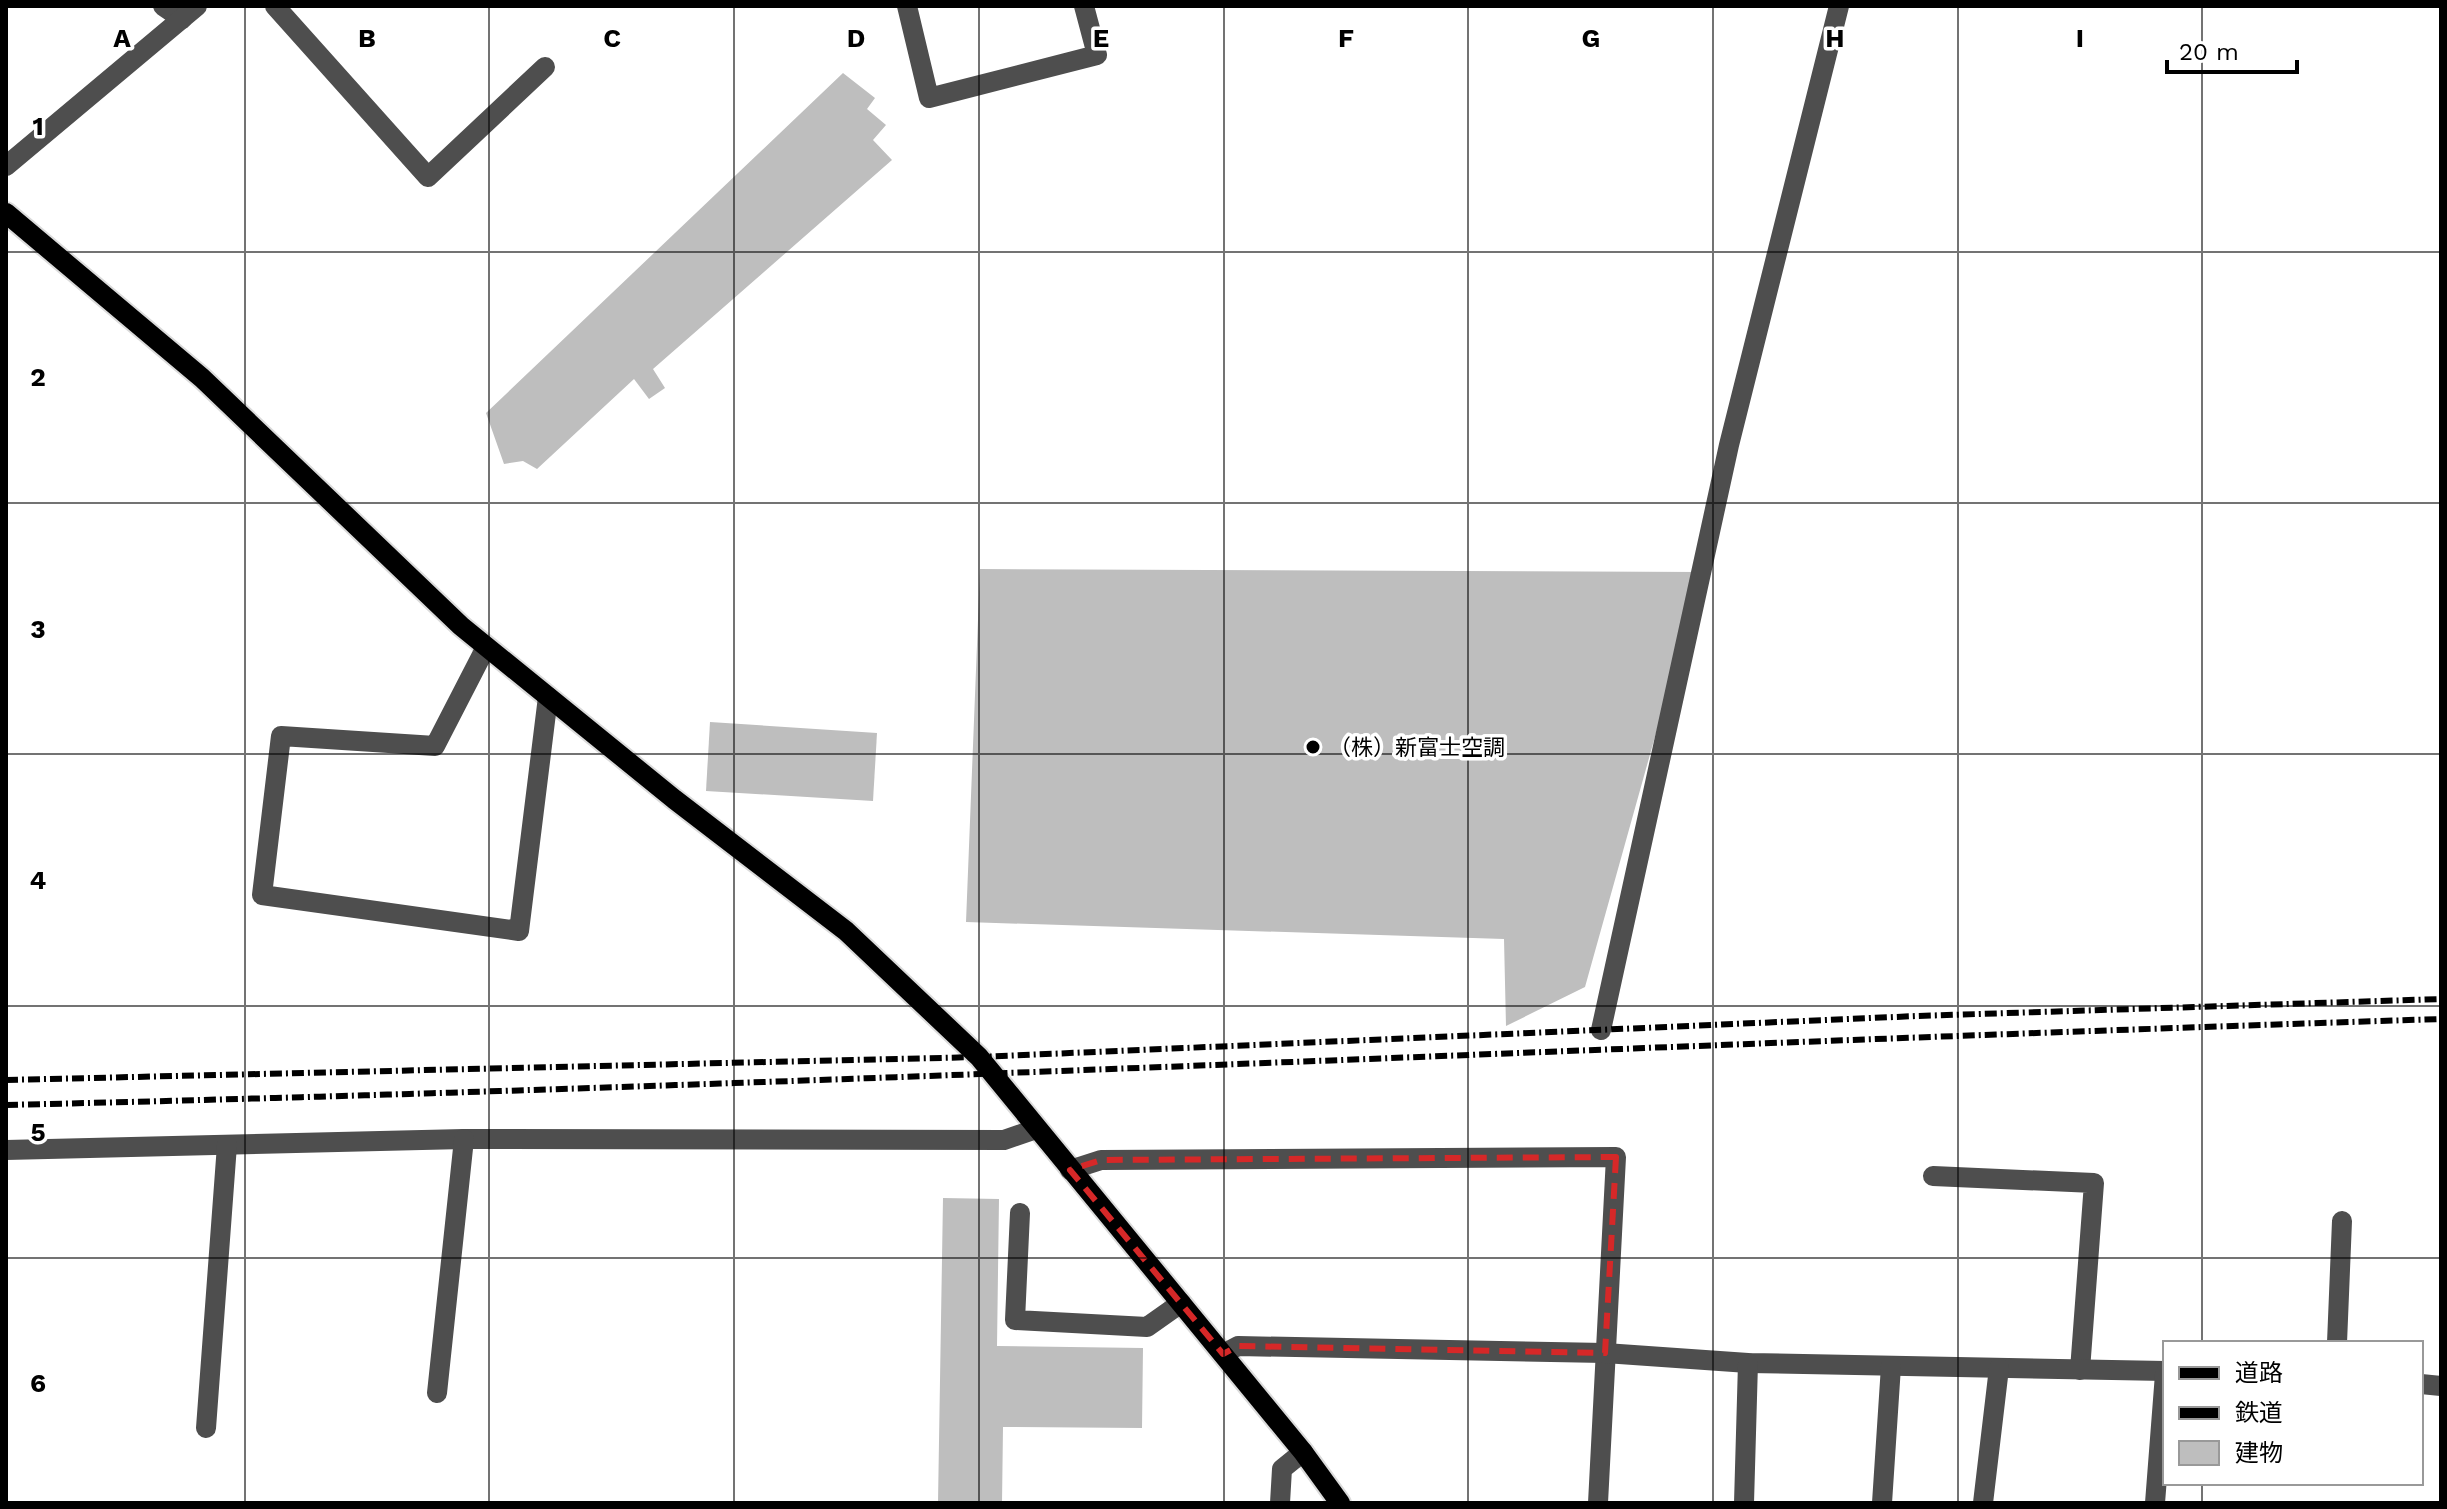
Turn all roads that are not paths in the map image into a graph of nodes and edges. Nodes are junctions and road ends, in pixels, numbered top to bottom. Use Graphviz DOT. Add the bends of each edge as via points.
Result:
graph roads {
  1 [pos="163,6"];
  2 [pos="275,6"];
  3 [pos="907,6"];
  4 [pos="1084,6"];
  5 [pos="1839,6"];
  6 [pos="189,12"];
  7 [pos="545,67"];
  8 [pos="6,166"];
  9 [pos="6,213"];
  10 [pos="486,647"];
  11 [pos="548,697"];
  12 [pos="1601,1030"];
  13 [pos="1036,1129"];
  14 [pos="464,1139"];
  15 [pos="227,1145"];
  16 [pos="6,1150"];
  17 [pos="1070,1170"];
  18 [pos="1933,1176"];
  19 [pos="1020,1213"];
  20 [pos="2342,1221"];
  21 [pos="1181,1303"];
  22 [pos="2337,1341"];
  23 [pos="1605,1353"];
  24 [pos="1223,1354"];
  25 [pos="1748,1363"];
  26 [pos="1891,1366"];
  27 [pos="1999,1368"];
  28 [pos="2080,1370"];
  29 [pos="2163,1373"];
  30 [pos="437,1393"];
  31 [pos="2163,1399"];
  32 [pos="206,1428"];
  33 [pos="1303,1452"];
  34 [pos="1280,1503"];
  35 [pos="1340,1503"];
  36 [pos="1598,1503"];
  37 [pos="1744,1503"];
  38 [pos="1882,1503"];
  39 [pos="1983,1503"];
  40 [pos="2155,1503"];
  1 -- 6 [label="street"];
  2 -- 7 [label="street" via="428,177"];
  3 -- 4 [label="street" via="929,98 1097,55"];
  5 -- 12 [label="street" via="1729,445"];
  6 -- 8 [label="street"];
  9 -- 10 [label="main road" via="202,378"];
  10 -- 11 [label="main road"];
  10 -- 11 [label="street" via="435,746 281,736 262,895 519,931"];
  11 -- 13 [label="main road" via="846,931 979,1057"];
  13 -- 14 [label="street" via="1004,1140"];
  13 -- 17 [label="main road"];
  14 -- 15 [label="street"];
  14 -- 30 [label="street"];
  15 -- 16 [label="street"];
  15 -- 32 [label="street"];
  17 -- 21 [label="main road"];
  17 -- 23 [label="street" via="1101,1160 1616,1157"];
  18 -- 28 [label="street" via="2094,1183"];
  19 -- 21 [label="street" via="1015,1320 1147,1327"];
  20 -- 22 [label="street"];
  21 -- 24 [label="main road"];
  23 -- 24 [label="street" via="1238,1346"];
  23 -- 25 [label="street"];
  23 -- 36 [label="street"];
  24 -- 33 [label="main road"];
  25 -- 26 [label="street"];
  25 -- 37 [label="street"];
  26 -- 27 [label="street"];
  26 -- 38 [label="street"];
  27 -- 28 [label="street"];
  27 -- 39 [label="street"];
  28 -- 29 [label="street"];
  31 -- 40 [label="street"];
  33 -- 34 [label="street" via="1282,1469"];
  33 -- 35 [label="main road"];
}
